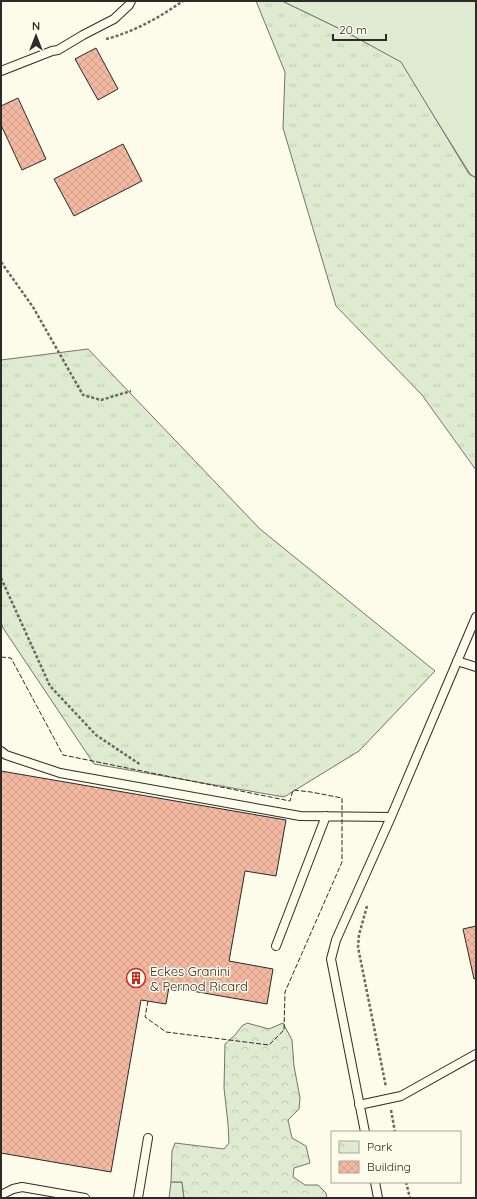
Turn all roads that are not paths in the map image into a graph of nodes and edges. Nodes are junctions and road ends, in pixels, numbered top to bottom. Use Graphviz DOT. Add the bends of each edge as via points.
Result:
graph roads {
  1 [pos="131,1"];
  2 [pos="1,71"];
  3 [pos="476,617"];
  4 [pos="457,661"];
  5 [pos="476,668"];
  6 [pos="1,751"];
  7 [pos="326,816"];
  8 [pos="391,817"];
  9 [pos="276,946"];
  10 [pos="476,1054"];
  11 [pos="360,1105"];
  12 [pos="365,1131"];
  13 [pos="148,1138"];
  14 [pos="375,1183"];
  15 [pos="1,1195"];
  16 [pos="85,1198"];
  17 [pos="138,1198"];
  18 [pos="378,1198"];
  1 -- 2 [label="lane" via="130,5 114,19 58,50"];
  3 -- 4 [label="lane"];
  4 -- 5 [label="lane"];
  4 -- 8 [label="lane"];
  6 -- 7 [label="lane" via="6,755 60,773 300,816"];
  7 -- 8 [label="lane"];
  7 -- 9 [label="lane"];
  8 -- 11 [label="lane" via="336,940 331,959"];
  10 -- 11 [label="lane" via="401,1096"];
  11 -- 12 [label="lane"];
  13 -- 17 [label="lane"];
  14 -- 18 [label="lane"];
  15 -- 16 [label="lane" via="22,1187"];
}
